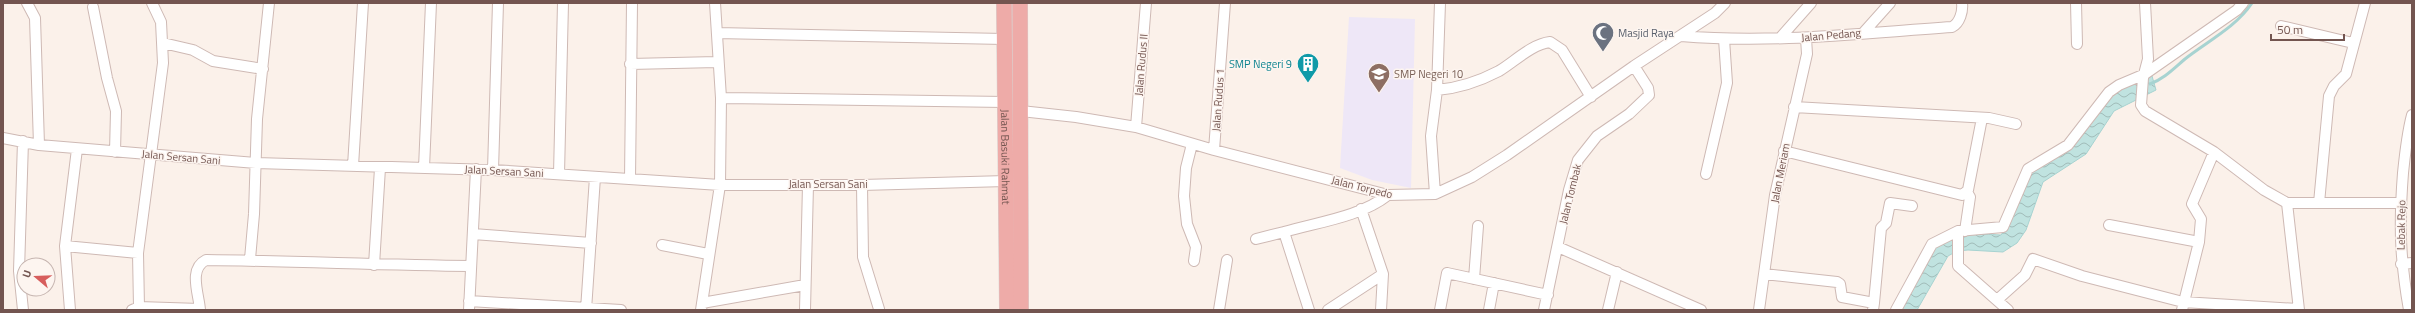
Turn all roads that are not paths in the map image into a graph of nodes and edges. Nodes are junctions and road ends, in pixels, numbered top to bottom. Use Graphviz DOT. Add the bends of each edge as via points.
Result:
graph roads {
  1 [pos="27,3"];
  2 [pos="152,3"];
  3 [pos="269,3"];
  4 [pos="363,3"];
  5 [pos="431,3"];
  6 [pos="498,3"];
  7 [pos="563,3"];
  8 [pos="632,3"];
  9 [pos="716,3"];
  10 [pos="1004,3"];
  11 [pos="1020,3"];
  12 [pos="1146,3"];
  13 [pos="1225,3"];
  14 [pos="1440,3"];
  15 [pos="1725,3"];
  16 [pos="1812,3"];
  17 [pos="1890,3"];
  18 [pos="1962,3"];
  19 [pos="2076,3"];
  20 [pos="2145,3"];
  21 [pos="2243,3"];
  22 [pos="2365,3"];
  23 [pos="93,7"];
  24 [pos="2281,26"];
  25 [pos="1864,32"];
  26 [pos="717,33"];
  27 [pos="1681,36"];
  28 [pos="1780,38"];
  29 [pos="1806,38"];
  30 [pos="1724,39"];
  31 [pos="1004,40"];
  32 [pos="163,43"];
  33 [pos="2353,43"];
  34 [pos="2077,44"];
  35 [pos="717,62"];
  36 [pos="630,64"];
  37 [pos="1634,66"];
  38 [pos="263,68"];
  39 [pos="2144,76"];
  40 [pos="1437,90"];
  41 [pos="1591,96"];
  42 [pos="721,98"];
  43 [pos="1005,102"];
  44 [pos="1794,107"];
  45 [pos="1021,111"];
  46 [pos="2412,115"];
  47 [pos="1982,118"];
  48 [pos="2016,124"];
  49 [pos="1136,127"];
  50 [pos="3,138"];
  51 [pos="23,141"];
  52 [pos="1192,144"];
  53 [pos="39,145"];
  54 [pos="77,149"];
  55 [pos="1214,150"];
  56 [pos="1784,151"];
  57 [pos="115,152"];
  58 [pos="2214,152"];
  59 [pos="2409,153"];
  60 [pos="150,154"];
  61 [pos="256,163"];
  62 [pos="353,166"];
  63 [pos="380,168"];
  64 [pos="424,168"];
  65 [pos="476,169"];
  66 [pos="493,170"];
  67 [pos="559,174"];
  68 [pos="1706,174"];
  69 [pos="595,177"];
  70 [pos="630,179"];
  71 [pos="1006,181"];
  72 [pos="720,185"];
  73 [pos="808,185"];
  74 [pos="862,185"];
  75 [pos="1967,192"];
  76 [pos="1435,194"];
  77 [pos="1388,195"];
  78 [pos="2320,203"];
  79 [pos="2401,203"];
  80 [pos="2287,204"];
  81 [pos="1912,206"];
  82 [pos="1361,210"];
  83 [pos="1478,226"];
  84 [pos="2109,226"];
  85 [pos="1284,232"];
  86 [pos="1960,232"];
  87 [pos="473,234"];
  88 [pos="1256,239"];
  89 [pos="2199,242"];
  90 [pos="591,243"];
  91 [pos="662,245"];
  92 [pos="65,246"];
  93 [pos="1558,247"];
  94 [pos="138,253"];
  95 [pos="708,254"];
  96 [pos="250,259"];
  97 [pos="1227,260"];
  98 [pos="1194,261"];
  99 [pos="2412,263"];
  100 [pos="2401,264"];
  101 [pos="374,265"];
  102 [pos="471,266"];
  103 [pos="1617,272"];
  104 [pos="1383,274"];
  105 [pos="1764,274"];
  106 [pos="1474,279"];
  107 [pos="1494,283"];
  108 [pos="805,285"];
  109 [pos="1548,295"];
  110 [pos="1997,300"];
  111 [pos="469,305"];
  112 [pos="701,306"];
  113 [pos="2182,306"];
  114 [pos="1873,307"];
  115 [pos="135,308"];
  116 [pos="587,308"];
  117 [pos="879,309"];
  118 [pos="1219,309"];
  119 [pos="2298,309"];
  120 [pos="22,310"];
  121 [pos="70,310"];
  122 [pos="79,310"];
  123 [pos="200,310"];
  124 [pos="621,310"];
  125 [pos="805,310"];
  126 [pos="1007,310"];
  127 [pos="1021,310"];
  128 [pos="1309,310"];
  129 [pos="1328,310"];
  130 [pos="1381,310"];
  131 [pos="1440,310"];
  132 [pos="1489,310"];
  133 [pos="1544,310"];
  134 [pos="1608,310"];
  135 [pos="1701,310"];
  136 [pos="1759,310"];
  137 [pos="1896,310"];
  138 [pos="2008,310"];
  139 [pos="2409,310"];
  1 -- 53 [label="street" via="35,18"];
  2 -- 32 [label="street" via="161,22"];
  3 -- 38 [label="street"];
  4 -- 62 [label="street"];
  5 -- 64 [label="street"];
  6 -- 66 [label="street"];
  7 -- 67 [label="street"];
  8 -- 36 [label="street"];
  9 -- 26 [label="street"];
  10 -- 31 [label="highway, Jalan Basuki Rahmat"];
  11 -- 45 [label="highway, Jalan Basuki Rahmat"];
  12 -- 49 [label="street, Jalan Rudus II"];
  13 -- 55 [label="street, Jalan Rudus 1"];
  14 -- 40 [label="street"];
  15 -- 27 [label="street, Jalan Torpedo"];
  16 -- 28 [label="street"];
  17 -- 25 [label="street"];
  18 -- 25 [label="street, Jalan Pedang" via="1960,17 1952,27"];
  19 -- 34 [label="street"];
  20 -- 39 [label="street" via="2148,59"];
  21 -- 39 [label="street" via="2237,10"];
  22 -- 33 [label="street"];
  23 -- 57 [label="street" via="116,111"];
  24 -- 33 [label="street"];
  25 -- 29 [label="street, Jalan Pedang"];
  26 -- 31 [label="street"];
  26 -- 35 [label="street"];
  27 -- 30 [label="street, Jalan Pedang"];
  27 -- 37 [label="street, Jalan Torpedo"];
  28 -- 29 [label="street, Jalan Pedang"];
  28 -- 30 [label="street, Jalan Pedang"];
  29 -- 44 [label="street, Jalan Meriam" via="1807,54"];
  30 -- 68 [label="street" via="1727,83"];
  31 -- 43 [label="highway, Jalan Basuki Rahmat"];
  32 -- 38 [label="street" via="192,50 213,61"];
  32 -- 60 [label="street" via="162,69"];
  33 -- 78 [label="street" via="2345,77 2334,86 2329,96"];
  35 -- 36 [label="street"];
  35 -- 42 [label="street"];
  36 -- 70 [label="street"];
  37 -- 41 [label="street, Jalan Torpedo"];
  37 -- 93 [label="street, Jalan Tombak" via="1648,88 1649,95 1629,114 1596,136 1582,151 1574,170"];
  38 -- 61 [label="street" via="257,119"];
  39 -- 58 [label="street" via="2141,106 2148,113"];
  39 -- 86 [label="street" via="2119,85 2109,92 2068,145 2028,169 2005,225 2001,228"];
  40 -- 41 [label="street" via="1476,82 1499,71 1537,46 1550,42 1562,50"];
  40 -- 76 [label="street" via="1431,136"];
  41 -- 76 [label="street, Jalan Torpedo" via="1472,177"];
  42 -- 43 [label="street"];
  42 -- 72 [label="street"];
  43 -- 71 [label="highway, Jalan Basuki Rahmat"];
  44 -- 47 [label="street"];
  44 -- 56 [label="street, Jalan Meriam"];
  45 -- 49 [label="street, Jalan Torpedo"];
  45 -- 127 [label="highway, Jalan Basuki Rahmat"];
  46 -- 59 [label="street, Lebak Rejo" via="2407,132"];
  47 -- 48 [label="street"];
  47 -- 75 [label="street"];
  49 -- 52 [label="street, Jalan Torpedo"];
  50 -- 51 [label="street, Jalan Sersan Sani"];
  51 -- 53 [label="street, Jalan Sersan Sani"];
  51 -- 120 [label="street" via="19,272"];
  52 -- 55 [label="street, Jalan Torpedo"];
  52 -- 98 [label="street" via="1186,168 1184,196 1187,223 1196,247"];
  53 -- 54 [label="street, Jalan Sersan Sani"];
  54 -- 57 [label="street, Jalan Sersan Sani"];
  54 -- 92 [label="street"];
  55 -- 77 [label="street, Jalan Torpedo"];
  56 -- 75 [label="street" via="1962,195"];
  56 -- 105 [label="street, Jalan Meriam"];
  57 -- 60 [label="street, Jalan Sersan Sani"];
  58 -- 80 [label="street"];
  58 -- 89 [label="street" via="2192,204 2201,219"];
  59 -- 79 [label="street, Lebak Rejo"];
  60 -- 61 [label="street, Jalan Sersan Sani"];
  60 -- 94 [label="street"];
  61 -- 62 [label="street, Jalan Sersan Sani"];
  61 -- 96 [label="street"];
  62 -- 63 [label="street, Jalan Sersan Sani"];
  63 -- 64 [label="street, Jalan Sersan Sani"];
  63 -- 101 [label="street"];
  64 -- 65 [label="street, Jalan Sersan Sani"];
  65 -- 66 [label="street, Jalan Sersan Sani"];
  65 -- 87 [label="street"];
  66 -- 67 [label="street, Jalan Sersan Sani"];
  67 -- 69 [label="street, Jalan Sersan Sani"];
  69 -- 70 [label="street, Jalan Sersan Sani"];
  69 -- 90 [label="street"];
  70 -- 72 [label="street, Jalan Sersan Sani"];
  71 -- 74 [label="street, Jalan Sersan Sani"];
  71 -- 126 [label="highway, Jalan Basuki Rahmat"];
  72 -- 73 [label="street, Jalan Sersan Sani"];
  72 -- 95 [label="street"];
  73 -- 74 [label="street, Jalan Sersan Sani"];
  73 -- 108 [label="street"];
  74 -- 117 [label="street" via="863,257"];
  75 -- 86 [label="street" via="1970,198"];
  76 -- 77 [label="street, Jalan Torpedo"];
  77 -- 82 [label="street"];
  78 -- 79 [label="street"];
  78 -- 80 [label="street"];
  79 -- 100 [label="street, Lebak Rejo"];
  80 -- 119 [label="street"];
  81 -- 114 [label="street" via="1890,204 1886,223 1880,228"];
  82 -- 85 [label="street"];
  82 -- 104 [label="street"];
  83 -- 106 [label="street"];
  84 -- 89 [label="street"];
  85 -- 88 [label="street"];
  85 -- 128 [label="street"];
  86 -- 110 [label="street" via="1958,266"];
  86 -- 137 [label="street" via="1932,244"];
  87 -- 90 [label="street"];
  87 -- 102 [label="street"];
  89 -- 113 [label="street"];
  90 -- 116 [label="street"];
  91 -- 95 [label="street"];
  92 -- 94 [label="street"];
  92 -- 121 [label="street"];
  93 -- 103 [label="street"];
  93 -- 109 [label="street, Jalan Tombak"];
  94 -- 115 [label="street"];
  95 -- 112 [label="street"];
  96 -- 101 [label="street"];
  96 -- 123 [label="street" via="206,260 202,263 196,272"];
  97 -- 118 [label="street"];
  99 -- 100 [label="street"];
  100 -- 139 [label="street, Lebak Rejo"];
  101 -- 102 [label="street"];
  102 -- 111 [label="street"];
  103 -- 134 [label="street"];
  103 -- 135 [label="street"];
  104 -- 129 [label="street"];
  104 -- 130 [label="street"];
  105 -- 114 [label="street" via="1837,282 1840,284 1842,297"];
  105 -- 136 [label="street, Jalan Meriam"];
  106 -- 107 [label="street"];
  106 -- 131 [label="street" via="1447,273"];
  107 -- 109 [label="street"];
  107 -- 132 [label="street"];
  108 -- 112 [label="street"];
  108 -- 125 [label="street"];
  109 -- 133 [label="street, Jalan Tombak"];
  110 -- 113 [label="street" via="2025,276 2033,259"];
  110 -- 138 [label="street"];
  111 -- 116 [label="street"];
  113 -- 119 [label="street"];
  115 -- 123 [label="street"];
  116 -- 124 [label="street"];
  121 -- 122 [label="street"];
}
